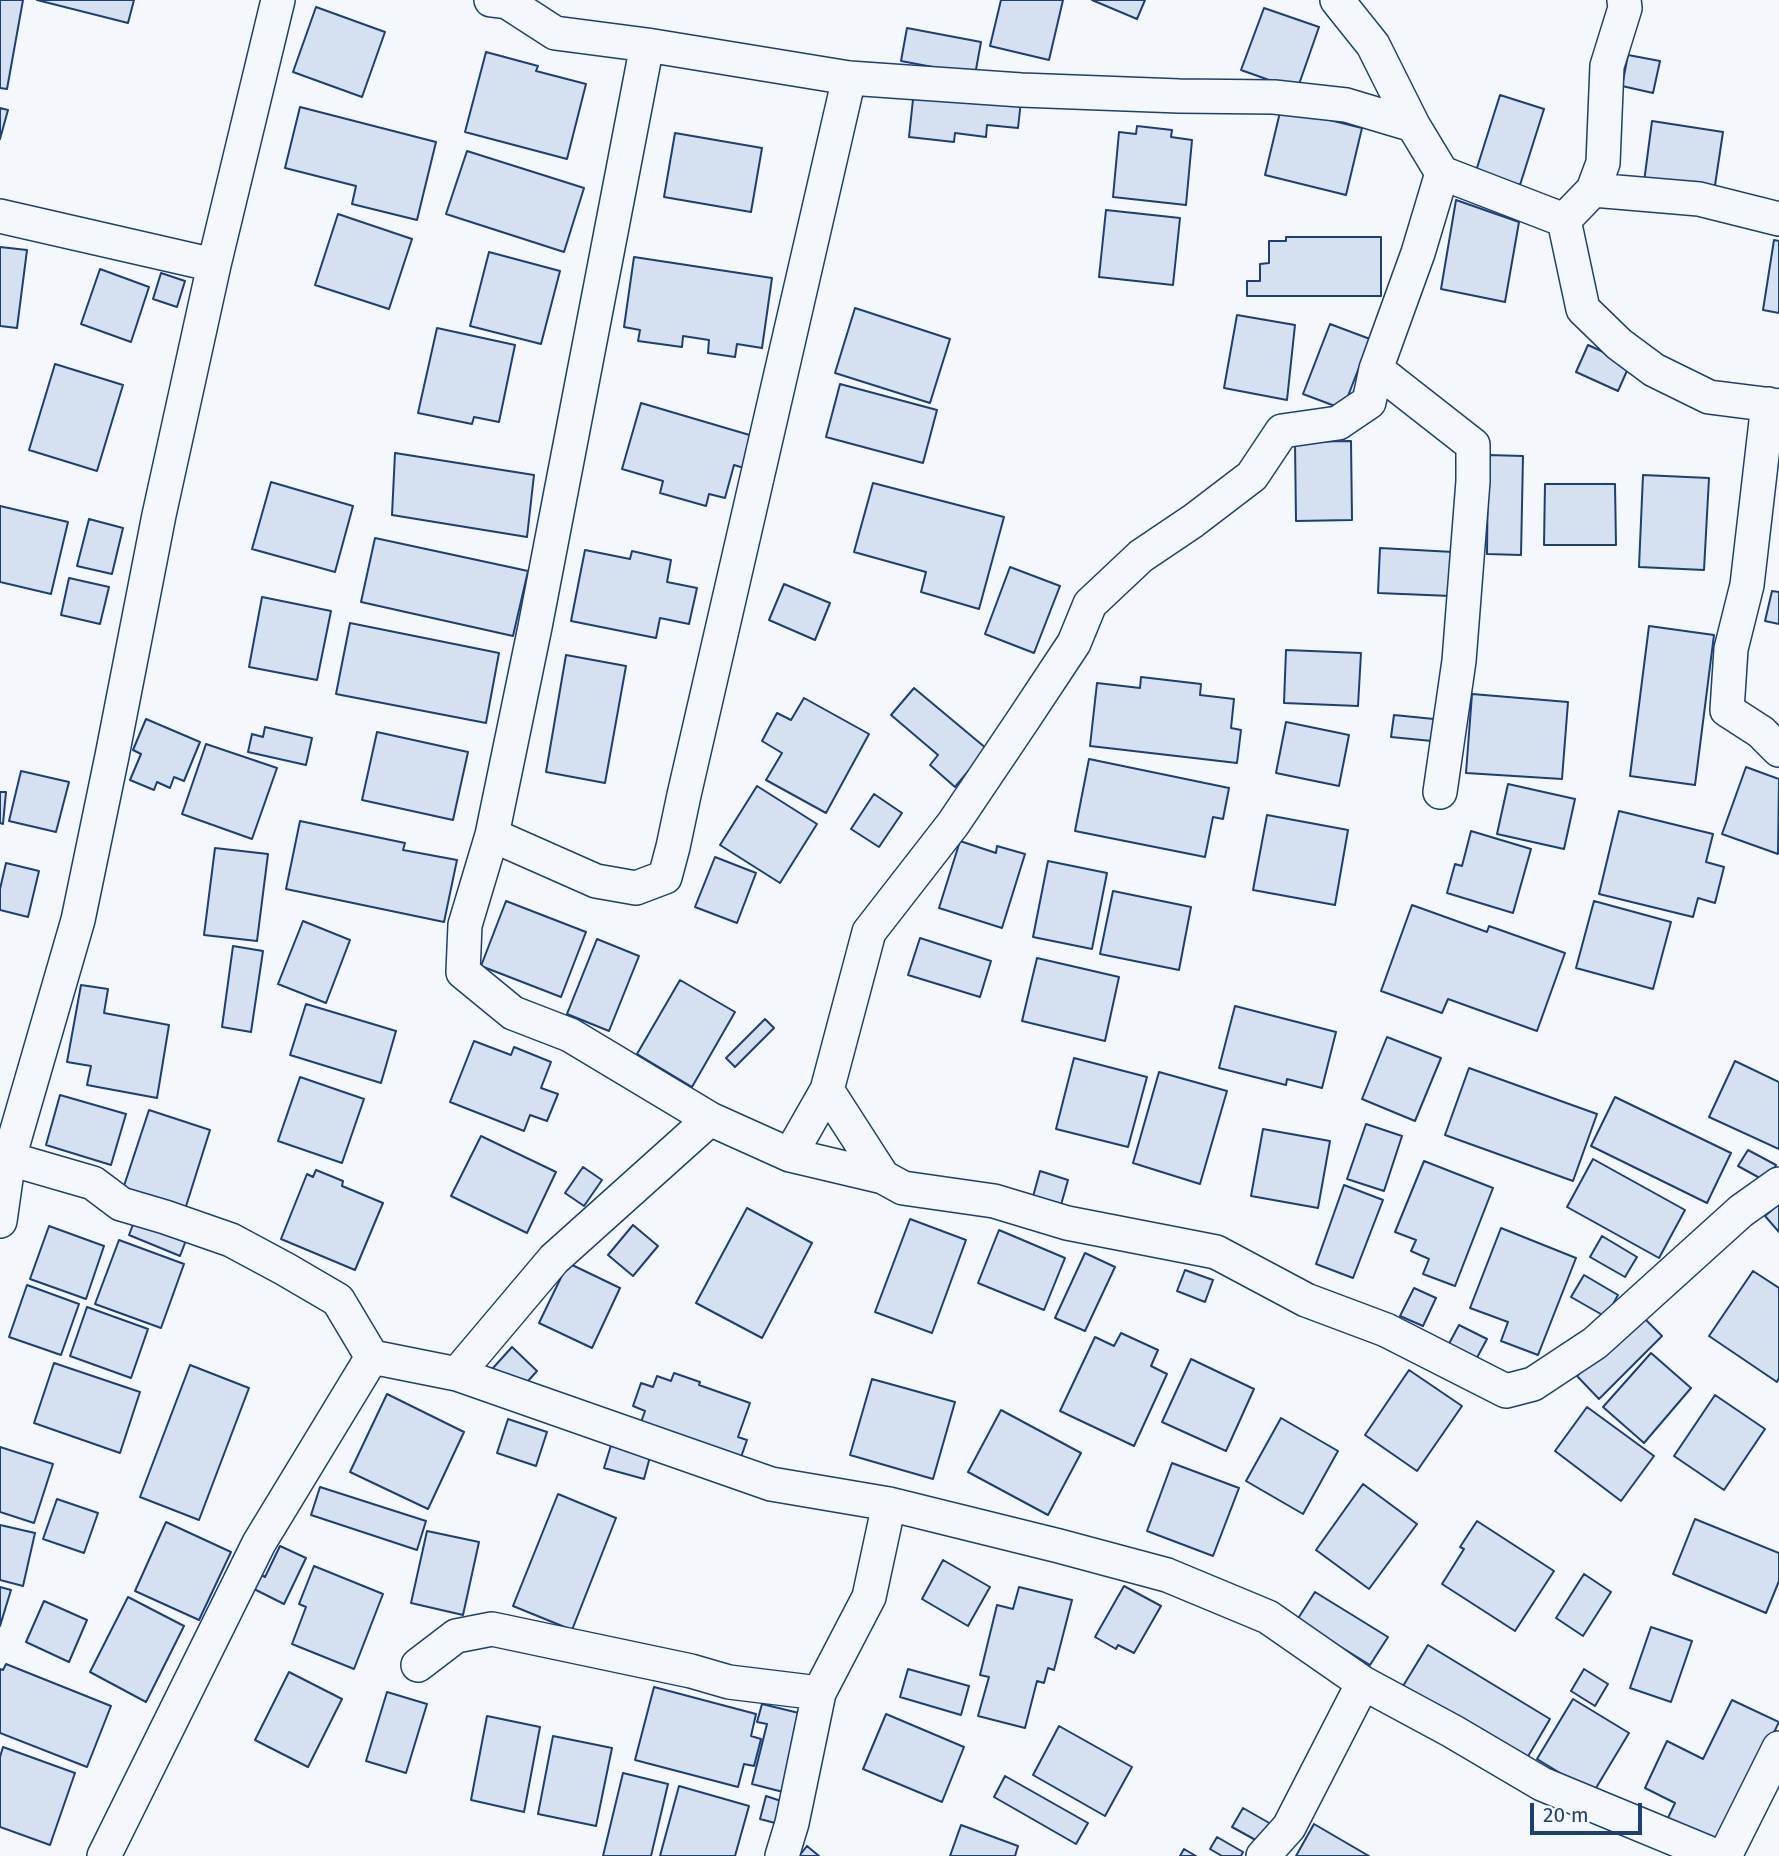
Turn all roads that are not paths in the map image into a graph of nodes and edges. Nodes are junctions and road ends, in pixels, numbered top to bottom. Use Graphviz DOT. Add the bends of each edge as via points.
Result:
graph roads {
  1 [pos="278,0"];
  2 [pos="1336,0"];
  3 [pos="1624,0"];
  4 [pos="501,1"];
  5 [pos="647,45"];
  6 [pos="849,78"];
  7 [pos="1413,125"];
  8 [pos="1441,173"];
  9 [pos="1593,190"];
  10 [pos="0,216"];
  11 [pos="1779,219"];
  12 [pos="1564,220"];
  13 [pos="214,265"];
  14 [pos="1376,369"];
  15 [pos="1774,405"];
  16 [pos="1779,750"];
  17 [pos="1440,792"];
  18 [pos="492,835"];
  19 [pos="827,1090"];
  20 [pos="710,1119"];
  21 [pos="790,1155"];
  22 [pos="4,1157"];
  23 [pos="883,1177"];
  24 [pos="1779,1184"];
  25 [pos="0,1221"];
  26 [pos="372,1357"];
  27 [pos="457,1374"];
  28 [pos="889,1504"];
  29 [pos="418,1665"];
  30 [pos="1363,1683"];
  31 [pos="819,1693"];
  32 [pos="1779,1748"];
  33 [pos="1714,1855"];
  34 [pos="104,1856"];
  35 [pos="782,1856"];
  36 [pos="1264,1856"];
  1 -- 13 [label="street"];
  2 -- 7 [label="street" via="1373,45"];
  3 -- 9 [label="street" via="1607,66 1603,163"];
  4 -- 5 [label="street" via="555,33"];
  5 -- 6 [label="street"];
  5 -- 18 [label="street"];
  6 -- 7 [label="street" via="1021,90 1274,97 1346,105"];
  6 -- 18 [label="street" via="665,877 636,888 596,881"];
  7 -- 8 [label="street"];
  8 -- 12 [label="street"];
  8 -- 14 [label="street"];
  9 -- 11 [label="street" via="1699,199"];
  9 -- 12 [label="street"];
  10 -- 13 [label="street"];
  12 -- 15 [label="street" via="1583,309 1619,344 1654,370 1709,397"];
  13 -- 22 [label="street" via="78,920"];
  14 -- 17 [label="street" via="1473,445 1459,661"];
  14 -- 19 [label="street" via="1369,402 1338,423 1282,430 1252,476 1141,556 1090,604 1074,643 953,824 869,932"];
  15 -- 16 [label="street" via="1731,649 1727,710"];
  18 -- 20 [label="street" via="465,925 463,972 513,1013 570,1035"];
  19 -- 21 [label="street"];
  19 -- 23 [label="street"];
  20 -- 21 [label="street"];
  20 -- 27 [label="street" via="554,1259"];
  21 -- 23 [label="street"];
  22 -- 25 [label="street"];
  22 -- 26 [label="street" via="93,1182 121,1205 231,1240 285,1269 338,1300"];
  23 -- 24 [label="street" via="904,1188 993,1200 1066,1223 1216,1252 1306,1300 1386,1330 1506,1391 1533,1384 1595,1343 1741,1211"];
  26 -- 27 [label="street"];
  26 -- 34 [label="street" via="259,1543"];
  27 -- 28 [label="street" via="771,1484"];
  28 -- 30 [label="street" via="1167,1575 1268,1617"];
  28 -- 31 [label="street" via="869,1597"];
  29 -- 31 [label="street" via="456,1636 492,1629 729,1682"];
  30 -- 33 [label="street" via="1542,1784"];
  30 -- 36 [label="street" via="1289,1827"];
  31 -- 35 [label="street"];
  32 -- 33 [label="street"];
}
